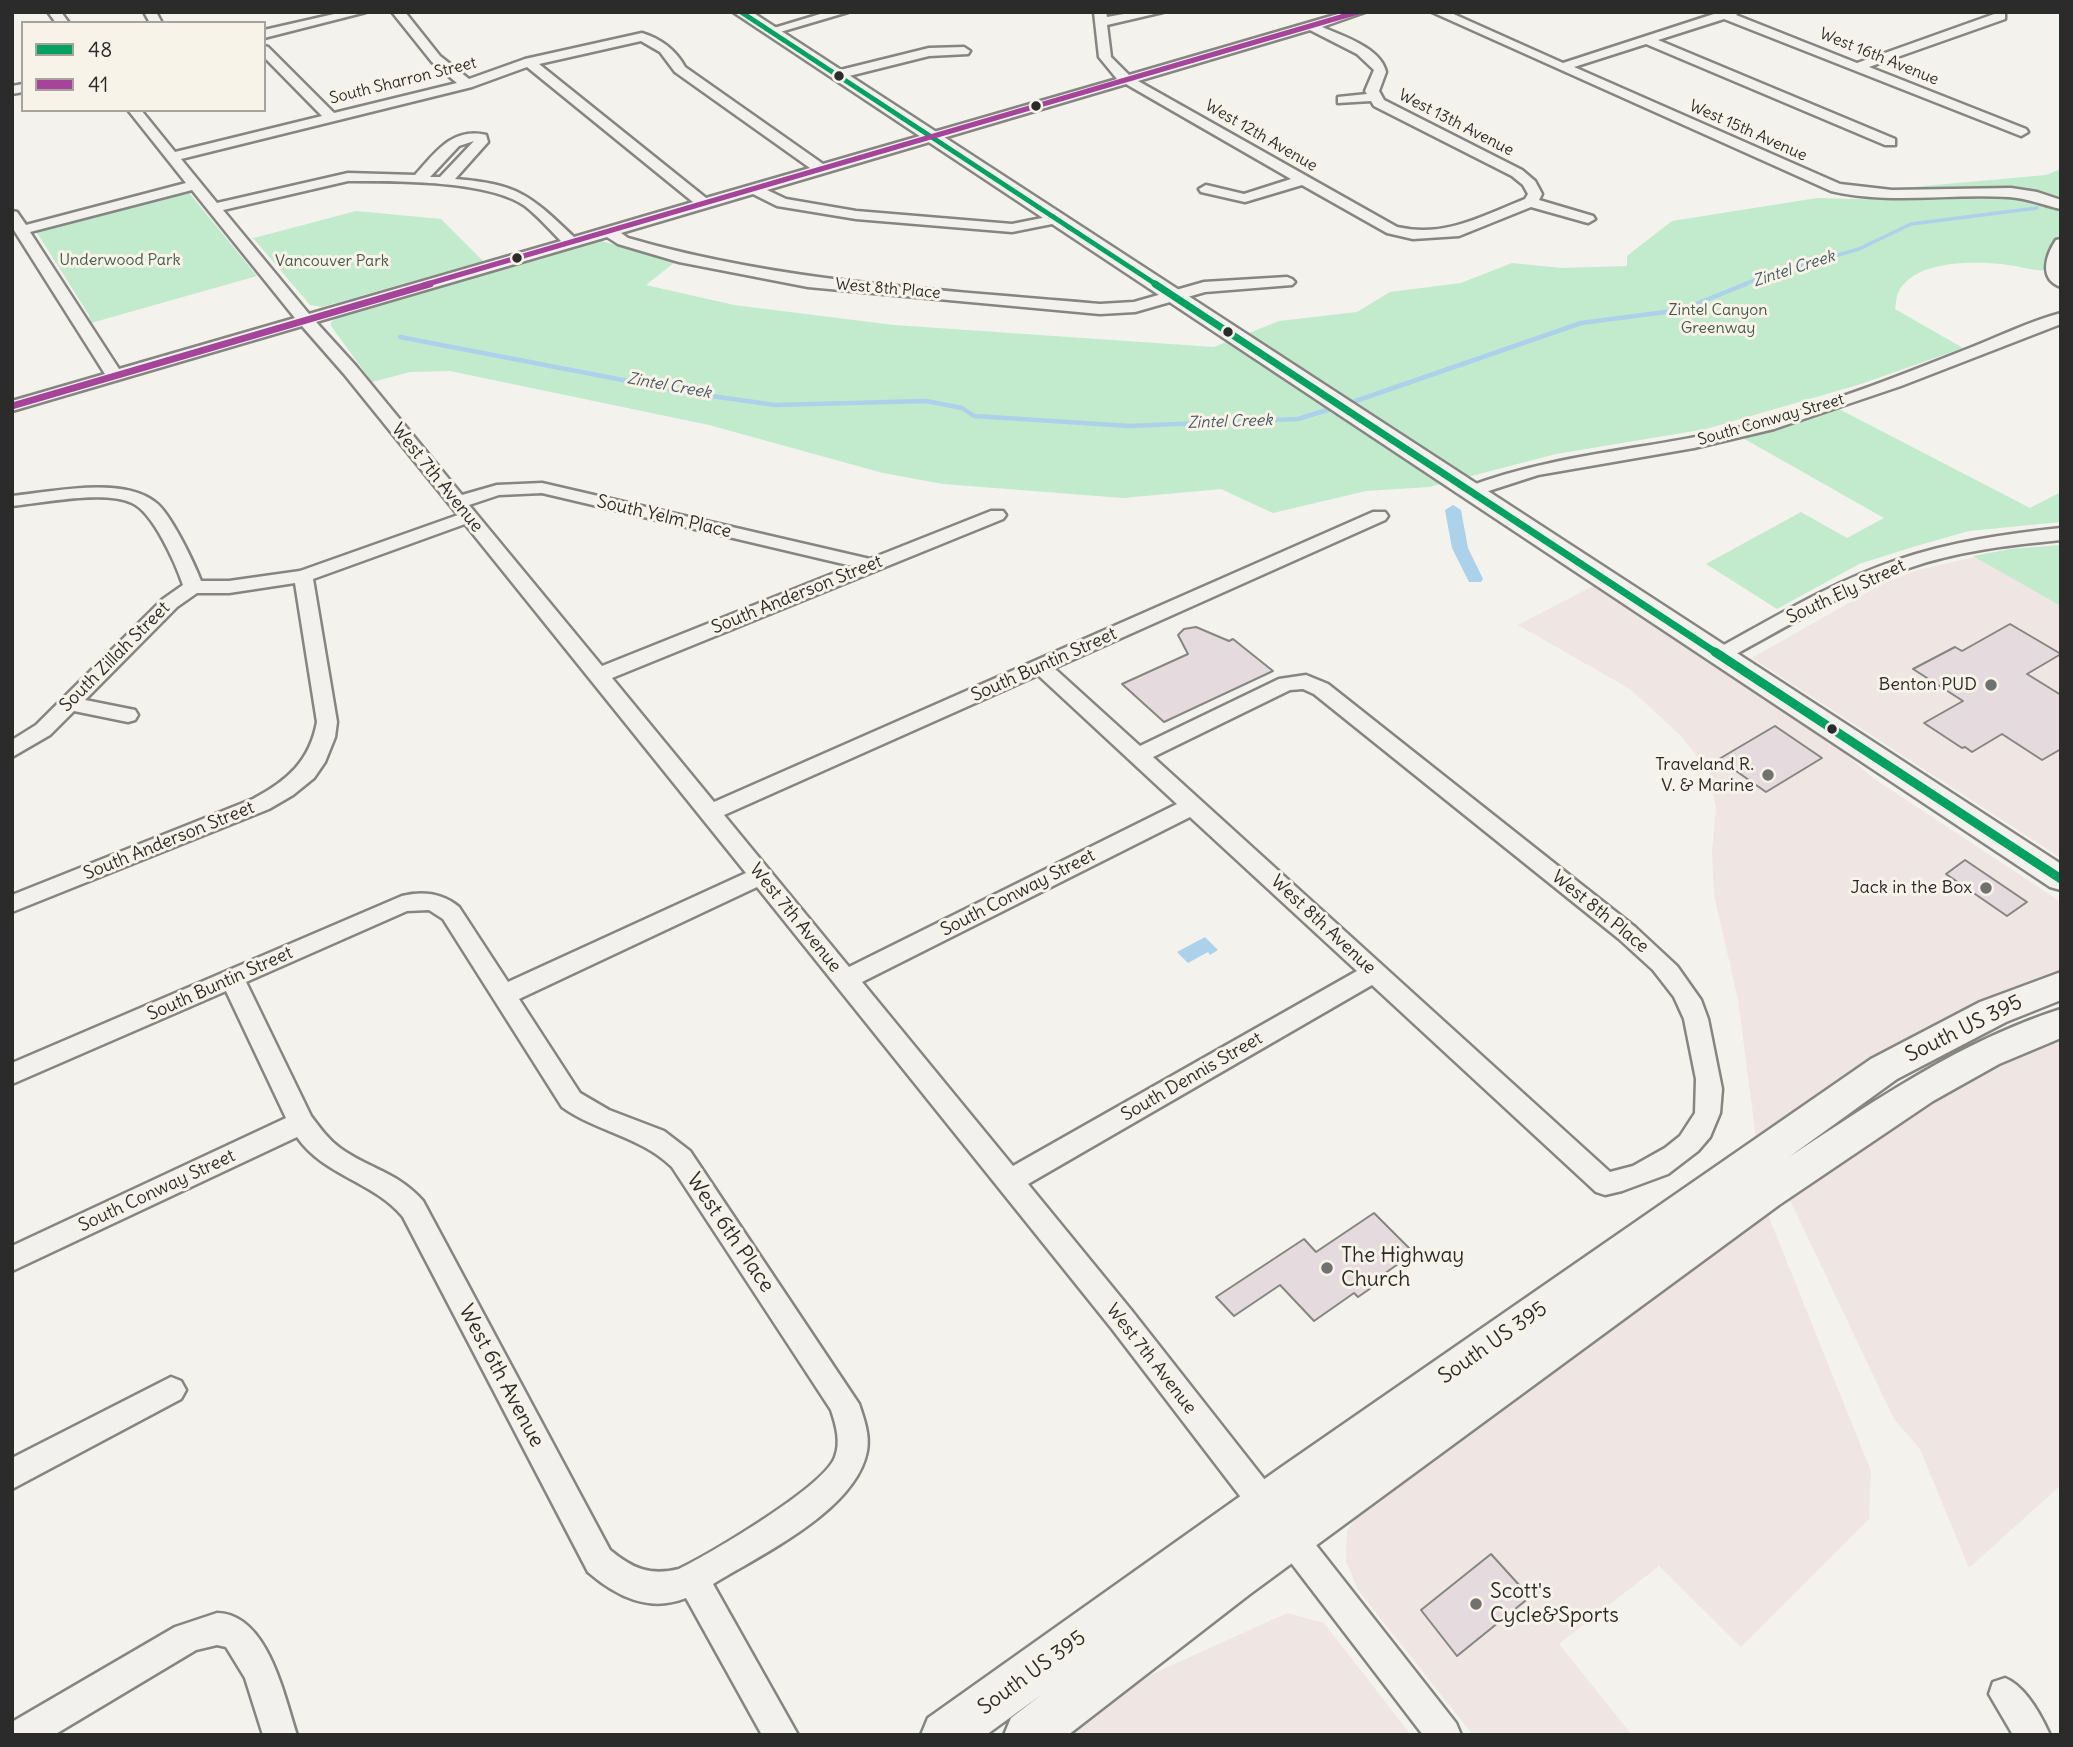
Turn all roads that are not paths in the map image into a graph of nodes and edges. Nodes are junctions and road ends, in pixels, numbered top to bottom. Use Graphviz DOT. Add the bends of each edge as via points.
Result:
graph roads {
  1 [pos="360,12"];
  2 [pos="398,12"];
  3 [pos="741,12"];
  4 [pos="842,12"];
  5 [pos="1157,12"];
  6 [pos="1359,12"];
  7 [pos="1438,12"];
  8 [pos="1729,13"];
  9 [pos="331,15"];
  10 [pos="2001,16"];
  11 [pos="1100,17"];
  12 [pos="1311,26"];
  13 [pos="769,31"];
  14 [pos="266,33"];
  15 [pos="1647,40"];
  16 [pos="964,51"];
  17 [pos="266,52"];
  18 [pos="529,62"];
  19 [pos="1562,67"];
  20 [pos="1857,67"];
  21 [pos="837,75"];
  22 [pos="1126,79"];
  23 [pos="467,84"];
  24 [pos="1374,97"];
  25 [pos="1343,100"];
  26 [pos="136,112"];
  27 [pos="331,117"];
  28 [pos="2021,132"];
  29 [pos="930,136"];
  30 [pos="1452,140"];
  31 [pos="1890,142"];
  32 [pos="1432,147"];
  33 [pos="172,157"];
  34 [pos="820,169"];
  35 [pos="419,180"];
  36 [pos="1302,180"];
  37 [pos="444,182"];
  38 [pos="195,185"];
  39 [pos="755,189"];
  40 [pos="1206,189"];
  41 [pos="1530,202"];
  42 [pos="704,204"];
  43 [pos="2061,205"];
  44 [pos="215,208"];
  45 [pos="12,215"];
  46 [pos="1057,219"];
  47 [pos="1588,219"];
  48 [pos="22,230"];
  49 [pos="610,231"];
  50 [pos="572,243"];
  51 [pos="2061,243"];
  52 [pos="1287,282"];
  53 [pos="2061,282"];
  54 [pos="1173,295"];
  55 [pos="2061,318"];
  56 [pos="305,320"];
  57 [pos="115,376"];
  58 [pos="12,406"];
  59 [pos="1462,484"];
  60 [pos="12,501"];
  61 [pos="462,510"];
  62 [pos="997,515"];
  63 [pos="1379,516"];
  64 [pos="2061,534"];
  65 [pos="871,565"];
  66 [pos="303,576"];
  67 [pos="193,587"];
  68 [pos="1720,655"];
  69 [pos="1040,666"];
  70 [pos="597,676"];
  71 [pos="68,703"];
  72 [pos="128,715"];
  73 [pos="12,750"];
  74 [pos="1138,756"];
  75 [pos="1193,806"];
  76 [pos="709,813"];
  77 [pos="761,876"];
  78 [pos="2061,879"];
  79 [pos="430,901"];
  80 [pos="12,904"];
  81 [pos="1374,972"];
  82 [pos="232,979"];
  83 [pos="844,980"];
  84 [pos="2061,985"];
  85 [pos="504,995"];
  86 [pos="2061,1023"];
  87 [pos="12,1074"];
  88 [pos="302,1123"];
  89 [pos="1009,1182"];
  90 [pos="1605,1184"];
  91 [pos="12,1259"];
  92 [pos="171,1390"];
  93 [pos="12,1475"];
  94 [pos="1278,1521"];
  95 [pos="693,1579"];
  96 [pos="2005,1694"];
  97 [pos="22,1735"];
  98 [pos="280,1735"];
  99 [pos="781,1735"];
  100 [pos="945,1735"];
  101 [pos="1028,1735"];
  102 [pos="1444,1735"];
  103 [pos="2033,1735"];
  1 -- 9 [label="street"];
  2 -- 23 [label="street" via="436,59"];
  3 -- 13 [label="main road"];
  4 -- 13 [label="street"];
  5 -- 11 [label="street"];
  6 -- 12 [label="street"];
  7 -- 19 [label="street, West 15th Avenue"];
  8 -- 15 [label="street"];
  8 -- 20 [label="street, West 16th Avenue"];
  9 -- 14 [label="street"];
  10 -- 20 [label="street"];
  11 -- 22 [label="street, West 12th Avenue" via="1105,61"];
  12 -- 22 [label="street"];
  12 -- 24 [label="street, West 13th Avenue" via="1376,62 1380,74"];
  13 -- 21 [label="main road"];
  15 -- 19 [label="street"];
  15 -- 31 [label="street"];
  16 -- 21 [label="street" via="929,52"];
  17 -- 27 [label="street"];
  18 -- 23 [label="street, South Sharron Street"];
  18 -- 34 [label="street, South Sharron Street" via="630,38 651,40 676,58 680,68"];
  18 -- 42 [label="street"];
  19 -- 43 [label="street, West 15th Avenue" via="1836,188 1878,195 2026,194"];
  20 -- 28 [label="street, West 16th Avenue"];
  21 -- 29 [label="main road"];
  22 -- 29 [label="street"];
  22 -- 36 [label="street, West 12th Avenue"];
  23 -- 27 [label="street, South Sharron Street"];
  24 -- 25 [label="street"];
  24 -- 30 [label="street, West 13th Avenue"];
  26 -- 33 [label="street, West 7th Avenue"];
  27 -- 33 [label="street, South Sharron Street"];
  29 -- 34 [label="street"];
  29 -- 46 [label="main road"];
  30 -- 32 [label="street"];
  30 -- 41 [label="street, West 13th Avenue" via="1528,181 1535,194"];
  33 -- 38 [label="street, West 7th Avenue"];
  34 -- 39 [label="street"];
  35 -- 37 [label="street"];
  35 -- 37 [label="street" via="457,139 481,138"];
  35 -- 44 [label="street" via="348,177"];
  36 -- 40 [label="street" via="1245,198"];
  36 -- 41 [label="street, West 12th Avenue" via="1400,233 1427,236 1454,233"];
  37 -- 50 [label="street" via="511,192 530,203"];
  38 -- 44 [label="street, West 7th Avenue"];
  38 -- 48 [label="street"];
  39 -- 42 [label="street"];
  39 -- 46 [label="street" via="782,203 856,215 1012,228"];
  41 -- 47 [label="street"];
  42 -- 49 [label="street"];
  44 -- 56 [label="street, West 7th Avenue"];
  45 -- 48 [label="street"];
  46 -- 54 [label="main road"];
  48 -- 57 [label="street"];
  49 -- 50 [label="street"];
  49 -- 54 [label="street, West 8th Place" via="623,241 684,259 808,282 1100,309 1135,307"];
  50 -- 56 [label="street"];
  51 -- 53 [label="street" via="2052,268"];
  52 -- 54 [label="street, West 8th Place" via="1204,286"];
  54 -- 59 [label="main road"];
  55 -- 59 [label="street, South Conway Street" via="1749,429"];
  56 -- 57 [label="street"];
  56 -- 61 [label="street, West 7th Avenue"];
  57 -- 58 [label="street"];
  59 -- 68 [label="main road"];
  60 -- 67 [label="street" via="108,494 142,499 156,514"];
  61 -- 65 [label="street, South Yelm Place" via="497,490 542,488"];
  61 -- 66 [label="street"];
  61 -- 70 [label="street, West 7th Avenue"];
  62 -- 65 [label="street, South Anderson Street"];
  63 -- 69 [label="street, South Buntin Street"];
  64 -- 68 [label="street, South Ely Street" via="1981,544 1903,564"];
  65 -- 70 [label="street, South Anderson Street"];
  66 -- 67 [label="street" via="229,587"];
  66 -- 80 [label="street, South Anderson Street" via="327,722 316,763 261,804"];
  67 -- 71 [label="street, South Zillah Street" via="170,603"];
  68 -- 78 [label="main road"];
  69 -- 74 [label="street, West 8th Avenue"];
  69 -- 76 [label="street, South Buntin Street"];
  70 -- 76 [label="street, West 7th Avenue"];
  71 -- 72 [label="street"];
  71 -- 73 [label="street, South Zillah Street" via="43,730"];
  74 -- 75 [label="street, West 8th Avenue"];
  74 -- 90 [label="street, West 8th Place" via="1286,684 1306,682 1321,689 1656,958 1690,1002 1710,1093 1702,1130 1652,1170"];
  75 -- 81 [label="street, West 8th Avenue"];
  75 -- 83 [label="street, South Conway Street"];
  76 -- 77 [label="street, West 7th Avenue"];
  77 -- 83 [label="street, West 7th Avenue"];
  77 -- 85 [label="street"];
  79 -- 82 [label="street, South Buntin Street" via="402,904"];
  79 -- 85 [label="street, West 6th Place" via="451,913"];
  81 -- 89 [label="street, South Dennis Street"];
  81 -- 90 [label="street, West 8th Avenue"];
  82 -- 87 [label="street, South Buntin Street"];
  82 -- 88 [label="street, West 6th Avenue"];
  83 -- 89 [label="street, West 7th Avenue"];
  84 -- 94 [label="highway, South US 395" via="1993,1012 1884,1069"];
  85 -- 95 [label="street, West 6th Place" via="571,1100 597,1117 653,1135 681,1159 850,1418 852,1450 847,1467 827,1496"];
  86 -- 94 [label="highway, South US 395" via="1986,1054 1920,1090"];
  88 -- 91 [label="street, South Conway Street"];
  88 -- 95 [label="street, West 6th Avenue" via="322,1150 392,1188 413,1209 599,1561 626,1582 643,1588 660,1590"];
  89 -- 94 [label="street, West 7th Avenue"];
  92 -- 93 [label="street"];
  94 -- 100 [label="highway, South US 395"];
  94 -- 101 [label="highway, South US 395" via="1234,1578"];
  94 -- 102 [label="street, West 7th Avenue"];
  95 -- 99 [label="street"];
  96 -- 103 [label="street"];
  97 -- 98 [label="street" via="186,1638 225,1629 248,1647"];
}
